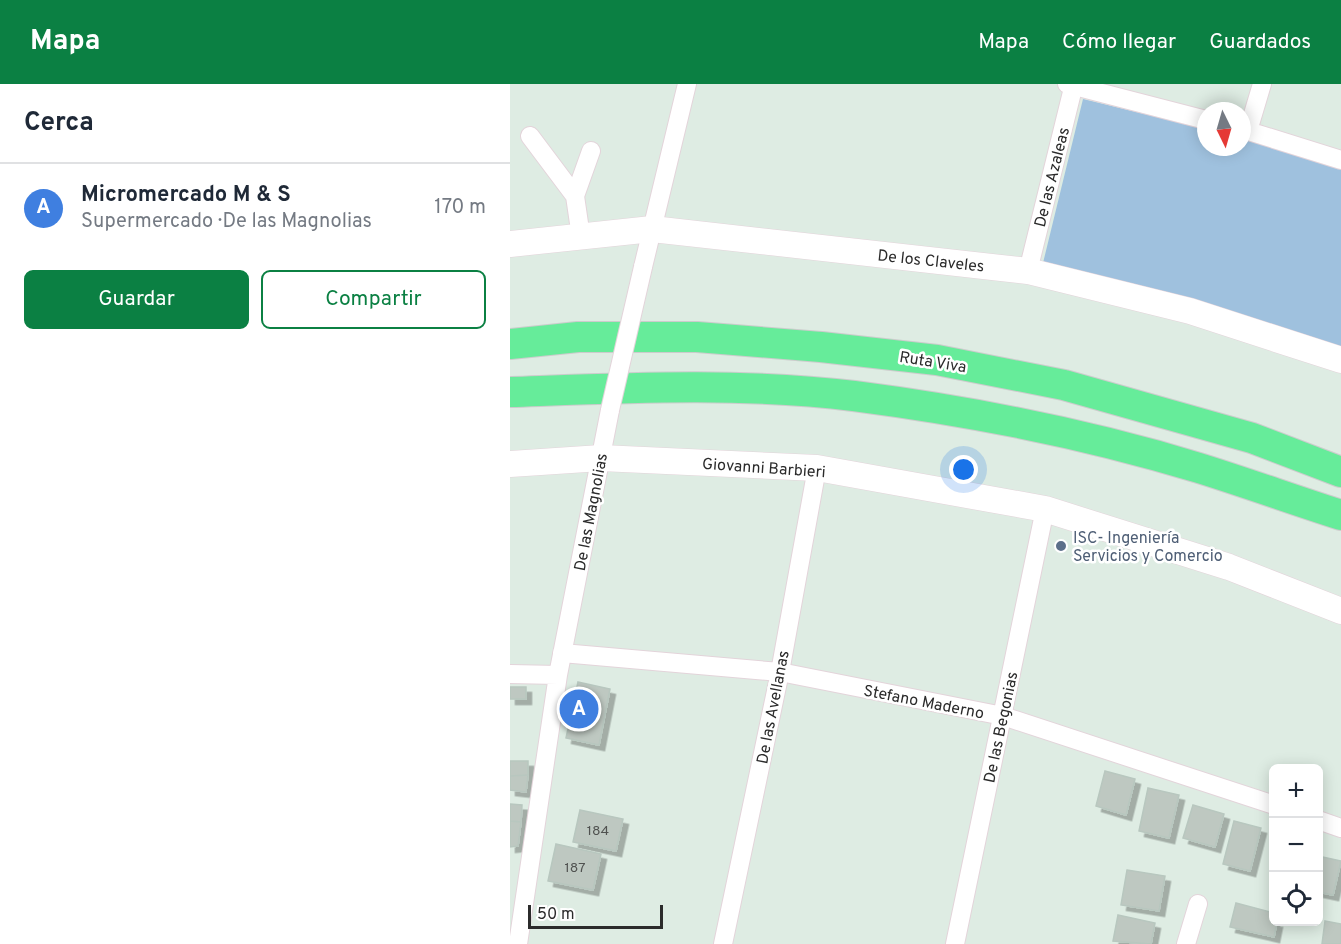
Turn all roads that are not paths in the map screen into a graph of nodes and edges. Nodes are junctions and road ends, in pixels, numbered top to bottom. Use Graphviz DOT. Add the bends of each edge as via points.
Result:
graph roads {
  1 [pos="687,84"];
  2 [pos="1262,84"];
  3 [pos="1071,85"];
  4 [pos="1251,114"];
  5 [pos="1197,118"];
  6 [pos="1251,132"];
  7 [pos="530,136"];
  8 [pos="591,151"];
  9 [pos="1341,160"];
  10 [pos="575,196"];
  11 [pos="652,229"];
  12 [pos="580,237"];
  13 [pos="510,244"];
  14 [pos="1028,271"];
  15 [pos="510,344"];
  16 [pos="1341,360"];
  17 [pos="510,392"];
  18 [pos="600,458"];
  19 [pos="510,464"];
  20 [pos="817,468"];
  21 [pos="1341,472"];
  22 [pos="1045,509"];
  23 [pos="1341,516"];
  24 [pos="1341,611"];
  25 [pos="562,653"];
  26 [pos="780,672"];
  27 [pos="510,674"];
  28 [pos="558,675"];
  29 [pos="1003,716"];
  30 [pos="1269,803"];
  31 [pos="1323,822"];
  32 [pos="1341,828"];
  33 [pos="1198,904"];
  34 [pos="518,944"];
  35 [pos="723,944"];
  36 [pos="955,944"];
  37 [pos="1186,944"];
  1 -- 11 [label="street, De las Magnolias"];
  2 -- 4 [label="street"];
  3 -- 5 [label="street"];
  3 -- 14 [label="street, De las Azaleas"];
  6 -- 9 [label="street"];
  7 -- 10 [label="street"];
  8 -- 10 [label="street"];
  10 -- 12 [label="street"];
  11 -- 12 [label="main road, De los Claveles"];
  11 -- 14 [label="main road, De los Claveles"];
  11 -- 18 [label="street, De las Magnolias, bridge"];
  12 -- 13 [label="main road, De los Claveles"];
  14 -- 16 [label="main road, De los Claveles" via="1190,311"];
  15 -- 21 [label="highway, Ruta Viva" via="578,337 697,337 937,360 1075,388 1252,438"];
  17 -- 23 [label="highway" via="732,388 853,396 1038,427 1198,468"];
  18 -- 19 [label="main road, Giovanni Barbieri"];
  18 -- 20 [label="main road, Giovanni Barbieri"];
  18 -- 25 [label="street, De las Magnolias"];
  20 -- 22 [label="main road, Giovanni Barbieri"];
  20 -- 26 [label="street, De las Avellanas"];
  22 -- 24 [label="main road" via="1229,567"];
  22 -- 29 [label="street, De las Begonias"];
  25 -- 26 [label="street, Stefano Maderno"];
  25 -- 28 [label="street, De las Magnolias"];
  26 -- 29 [label="street, Stefano Maderno"];
  26 -- 35 [label="street, De las Avellanas"];
  27 -- 28 [label="street"];
  28 -- 34 [label="street, De las Magnolias"];
  29 -- 30 [label="street, Stefano Maderno"];
  29 -- 36 [label="street, De las Begonias"];
  31 -- 32 [label="street"];
  33 -- 37 [label="street"];
}
